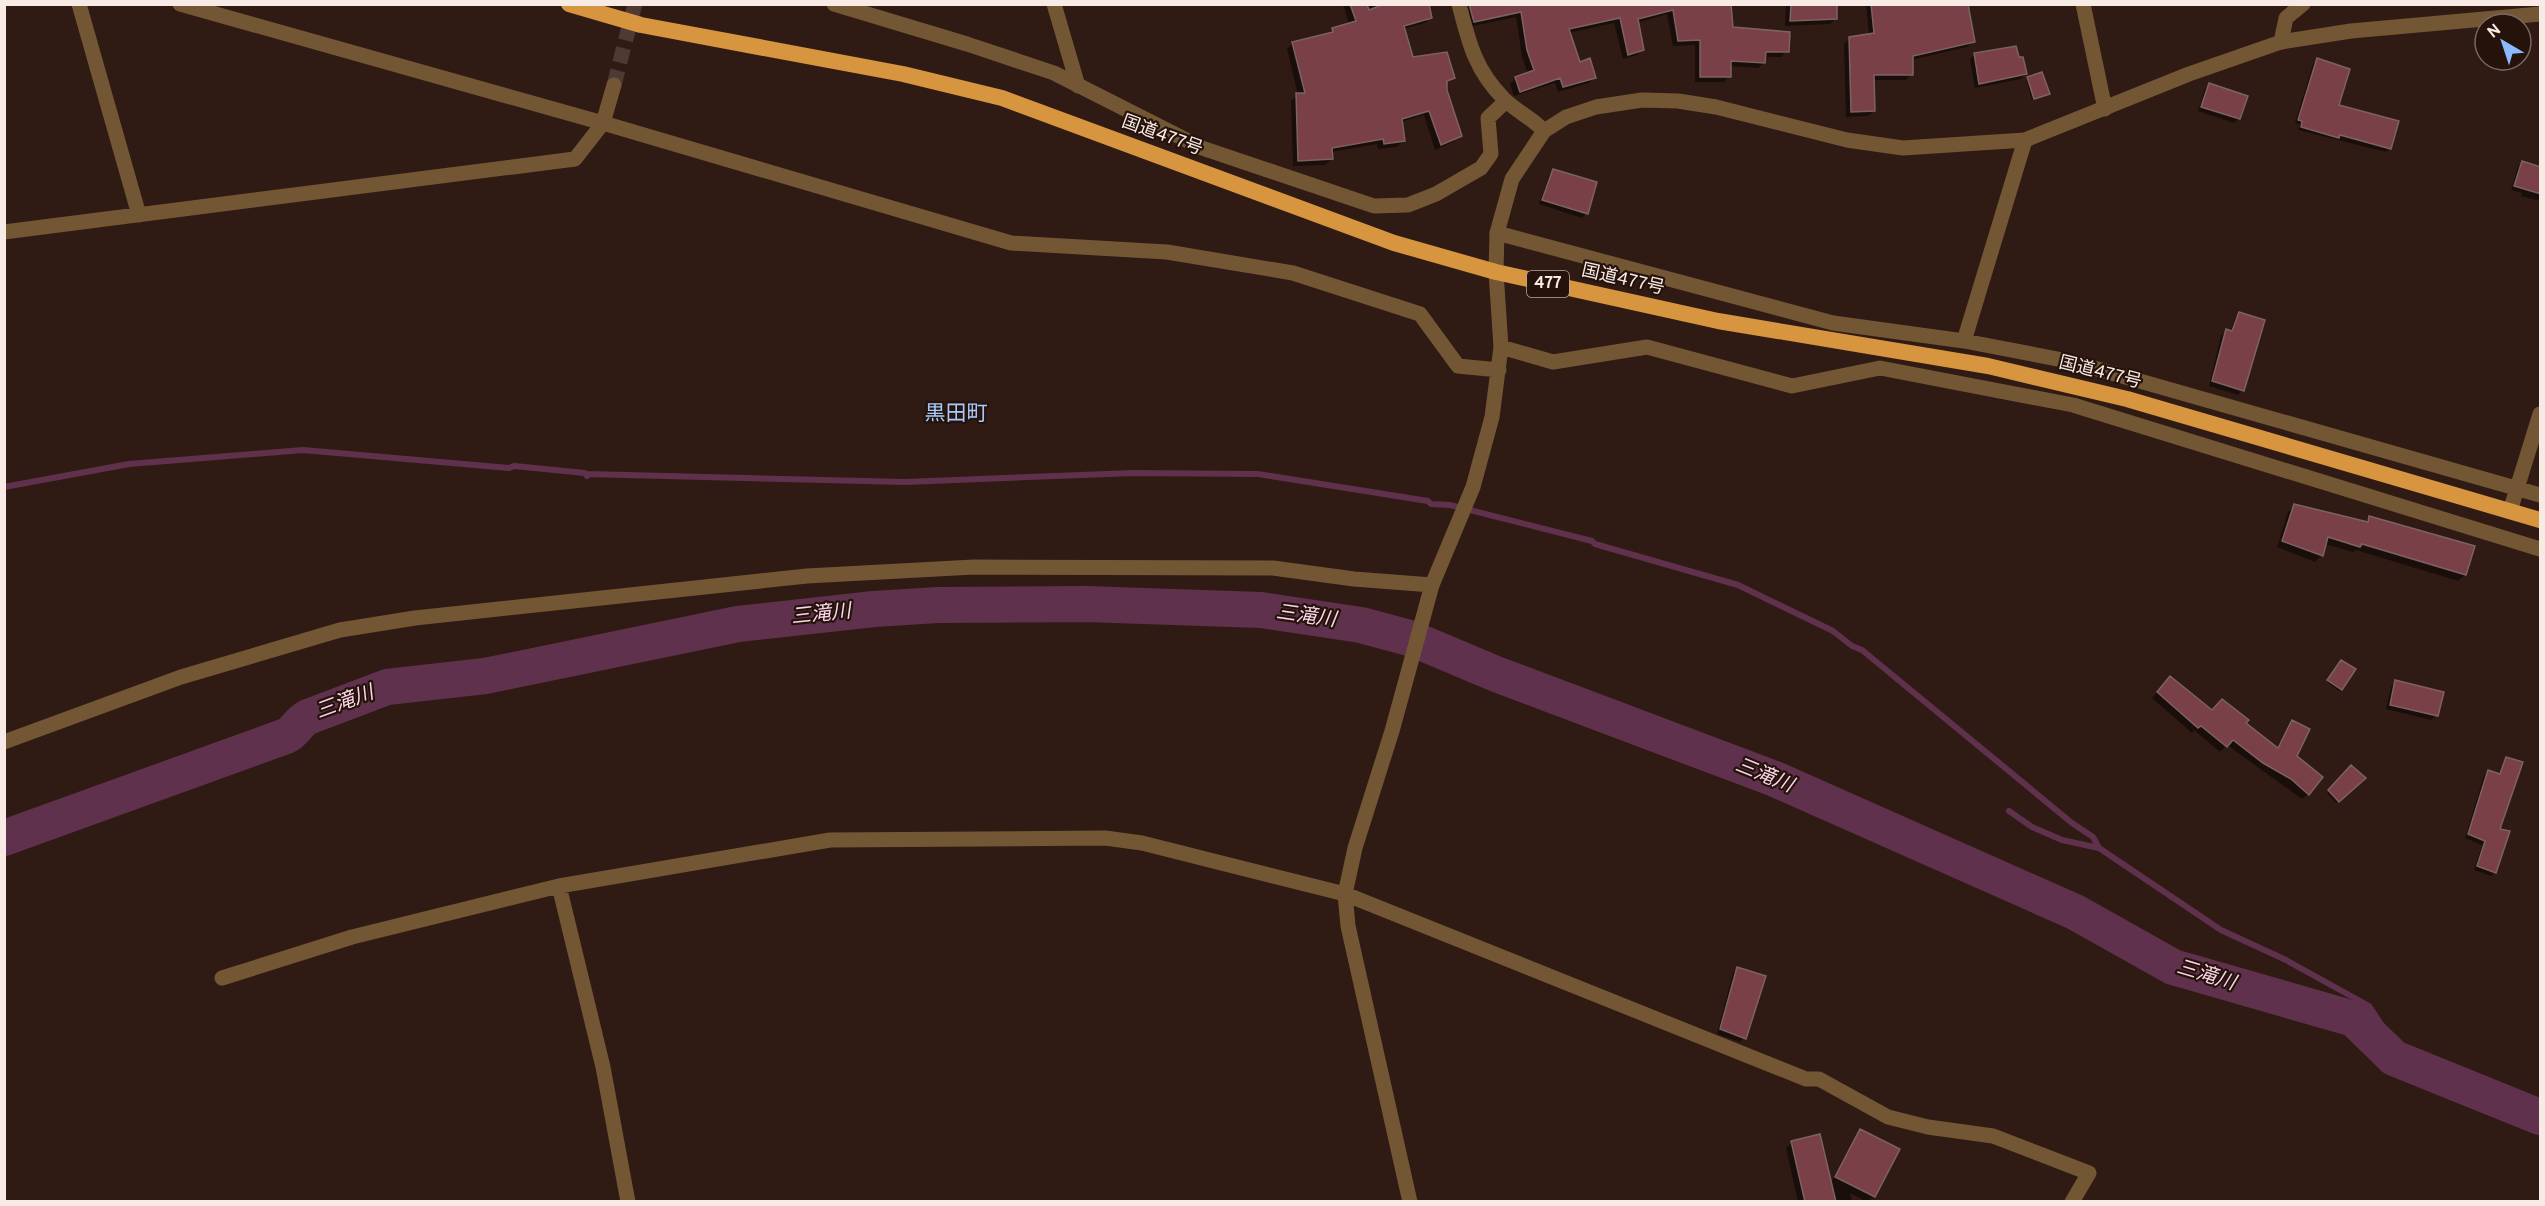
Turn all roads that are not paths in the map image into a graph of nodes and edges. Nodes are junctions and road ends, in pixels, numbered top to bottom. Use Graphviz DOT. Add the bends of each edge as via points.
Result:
graph roads {
  1 [pos="79,4"];
  2 [pos="180,4"];
  3 [pos="568,4"];
  4 [pos="834,4"];
  5 [pos="1054,4"];
  6 [pos="1459,4"];
  7 [pos="2083,4"];
  8 [pos="2303,4"];
  9 [pos="2541,14"];
  10 [pos="2281,42"];
  11 [pos="614,86"];
  12 [pos="1078,86"];
  13 [pos="1506,101"];
  14 [pos="2105,109"];
  15 [pos="603,123"];
  16 [pos="1544,131"];
  17 [pos="2025,140"];
  18 [pos="140,215"];
  19 [pos="4,232"];
  20 [pos="1497,233"];
  21 [pos="1496,272"];
  22 [pos="1964,341"];
  23 [pos="1501,346"];
  24 [pos="1499,370"];
  25 [pos="2541,414"];
  26 [pos="2519,488"];
  27 [pos="2541,495"];
  28 [pos="2510,511"];
  29 [pos="2541,520"];
  30 [pos="2541,549"];
  31 [pos="1432,588"];
  32 [pos="4,742"];
  33 [pos="559,886"];
  34 [pos="1345,894"];
  35 [pos="222,978"];
  36 [pos="628,1202"];
  37 [pos="1410,1202"];
  38 [pos="2072,1202"];
  1 -- 18 [label="street"];
  2 -- 15 [label="street"];
  3 -- 21 [label="highway, 国道477号 / 477" via="641,25 903,74 1002,98 1394,243"];
  4 -- 12 [label="street" via="978,47 1054,73"];
  5 -- 12 [label="street"];
  6 -- 13 [label="street" via="1481,74"];
  7 -- 14 [label="street"];
  8 -- 10 [label="street" via="2286,18"];
  9 -- 10 [label="street" via="2351,31"];
  10 -- 14 [label="street"];
  11 -- 15 [label="street"];
  12 -- 13 [label="street" via="1202,148 1374,206 1408,204 1426,198 1481,168 1491,154 1488,118"];
  13 -- 16 [label="street"];
  14 -- 17 [label="street"];
  15 -- 18 [label="street" via="575,159"];
  15 -- 24 [label="street" via="1011,243 1167,252 1293,273 1420,314 1458,366"];
  16 -- 17 [label="street" via="1566,117 1596,107 1642,100 1678,100 1847,140 1903,148"];
  16 -- 20 [label="street" via="1512,179"];
  17 -- 22 [label="street"];
  18 -- 19 [label="street"];
  20 -- 21 [label="street"];
  20 -- 22 [label="street" via="1833,323"];
  21 -- 23 [label="street"];
  21 -- 28 [label="highway, 国道477号 / 477" via="1718,321 1988,366 2127,399"];
  22 -- 26 [label="street" via="2073,362"];
  23 -- 24 [label="street"];
  23 -- 30 [label="street" via="1553,362 1647,348 1792,386 1880,368 2073,405"];
  24 -- 31 [label="street" via="1492,417 1473,487"];
  25 -- 26 [label="street"];
  26 -- 27 [label="street"];
  26 -- 28 [label="street"];
  28 -- 29 [label="highway, 国道477号 / 477"];
  31 -- 32 [label="street" via="1274,568 974,567 807,576 415,618 340,630 192,674"];
  31 -- 34 [label="street"];
  33 -- 34 [label="street" via="830,840 1105,838 1142,843"];
  33 -- 35 [label="street" via="352,937"];
  33 -- 36 [label="street" via="603,1067"];
  34 -- 37 [label="street" via="1348,926"];
  34 -- 38 [label="street" via="1806,1079 1819,1079 1888,1117 1994,1136 2089,1173"];
}
